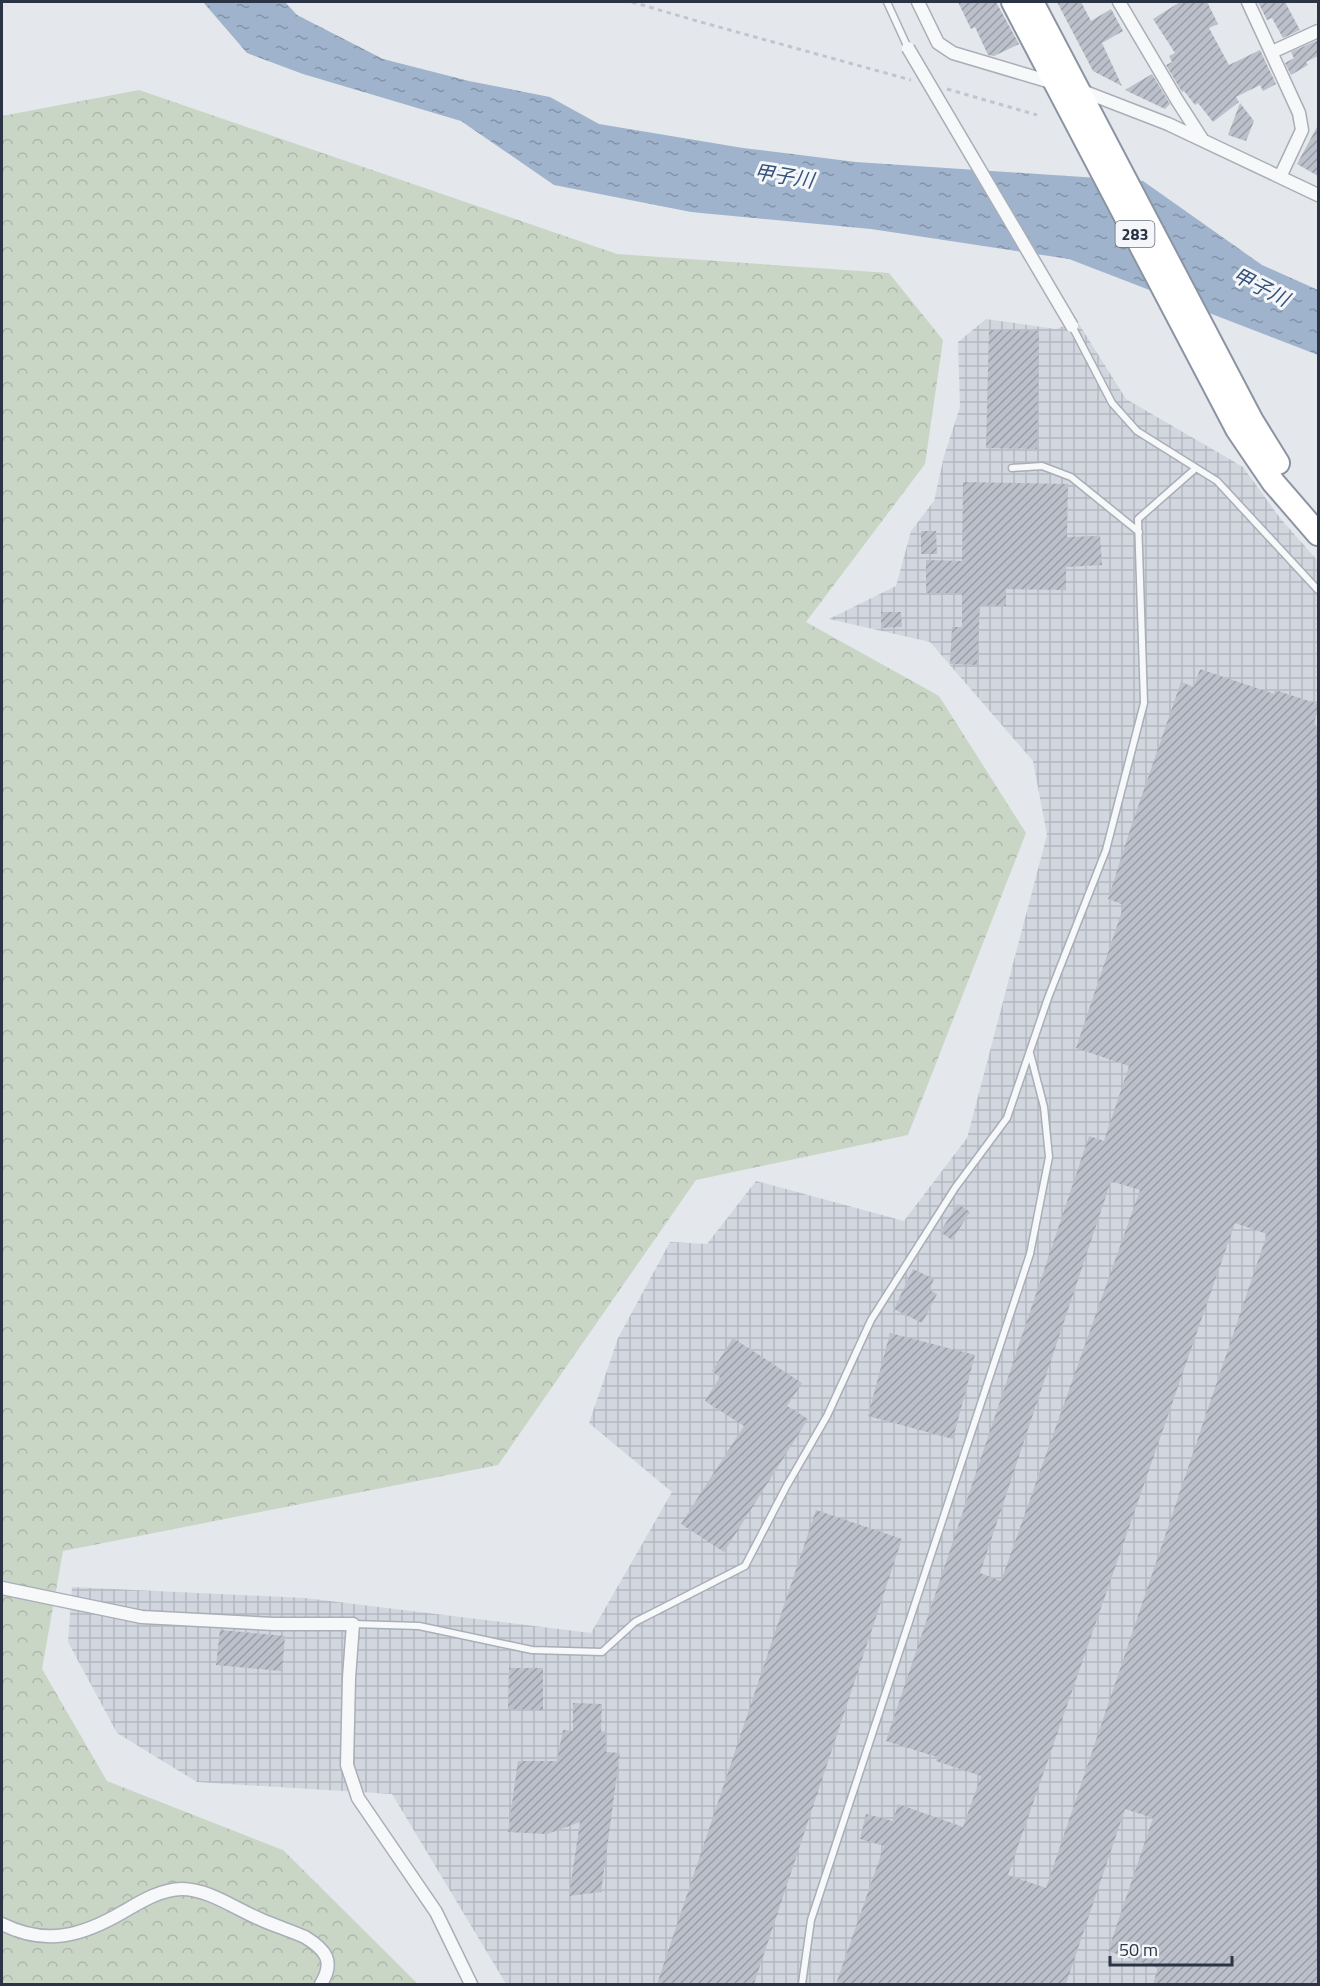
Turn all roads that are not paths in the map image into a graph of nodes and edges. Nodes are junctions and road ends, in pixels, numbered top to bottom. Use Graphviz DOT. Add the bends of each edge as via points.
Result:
graph roads {
  1 [pos="887,2"];
  2 [pos="918,2"];
  3 [pos="1013,2"];
  4 [pos="1032,2"];
  5 [pos="1119,2"];
  6 [pos="1248,2"];
  7 [pos="1318,31"];
  8 [pos="908,48"];
  9 [pos="1272,52"];
  10 [pos="1071,94"];
  11 [pos="1203,141"];
  12 [pos="1280,177"];
  13 [pos="1318,195"];
  14 [pos="1072,326"];
  15 [pos="1215,369"];
  16 [pos="1012,468"];
  17 [pos="1196,468"];
  18 [pos="1318,512"];
  19 [pos="1138,532"];
  20 [pos="1318,534"];
  21 [pos="1318,590"];
  22 [pos="1030,1052"];
  23 [pos="2,1588"];
  24 [pos="353,1624"];
  25 [pos="2,1924"];
  26 [pos="321,1984"];
  27 [pos="471,1984"];
  28 [pos="802,1984"];
  1 -- 8 [label="lane"];
  2 -- 10 [label="street" via="938,43 953,53"];
  3 -- 10 [label="highway, 283"];
  4 -- 10 [label="highway, 283"];
  5 -- 11 [label="street"];
  6 -- 9 [label="street"];
  7 -- 9 [label="street"];
  8 -- 14 [label="street, bridge"];
  9 -- 12 [label="street" via="1299,113 1302,130"];
  10 -- 11 [label="street" via="1168,124"];
  10 -- 15 [label="highway, 283"];
  11 -- 12 [label="street"];
  12 -- 13 [label="street"];
  14 -- 17 [label="lane" via="1112,403 1137,431"];
  15 -- 18 [label="highway, 283" via="1276,461"];
  15 -- 20 [label="highway, 283" via="1237,429 1267,473"];
  16 -- 19 [label="lane" via="1042,466 1071,477"];
  17 -- 19 [label="lane" via="1138,519"];
  17 -- 21 [label="lane" via="1216,481"];
  19 -- 22 [label="lane" via="1144,703 1106,850"];
  22 -- 24 [label="lane" via="1007,1118 955,1188 871,1320 827,1416 745,1566 635,1622 602,1652 531,1650 419,1626"];
  22 -- 28 [label="lane" via="1044,1107 1049,1157 1030,1254 811,1920"];
  23 -- 24 [label="street" via="142,1617"];
  24 -- 27 [label="street" via="347,1765 358,1798 436,1912"];
  25 -- 26 [label="street" via="34,1935 71,1936 159,1894 181,1889 204,1893 320,1946 327,1957 327,1974"];
}
